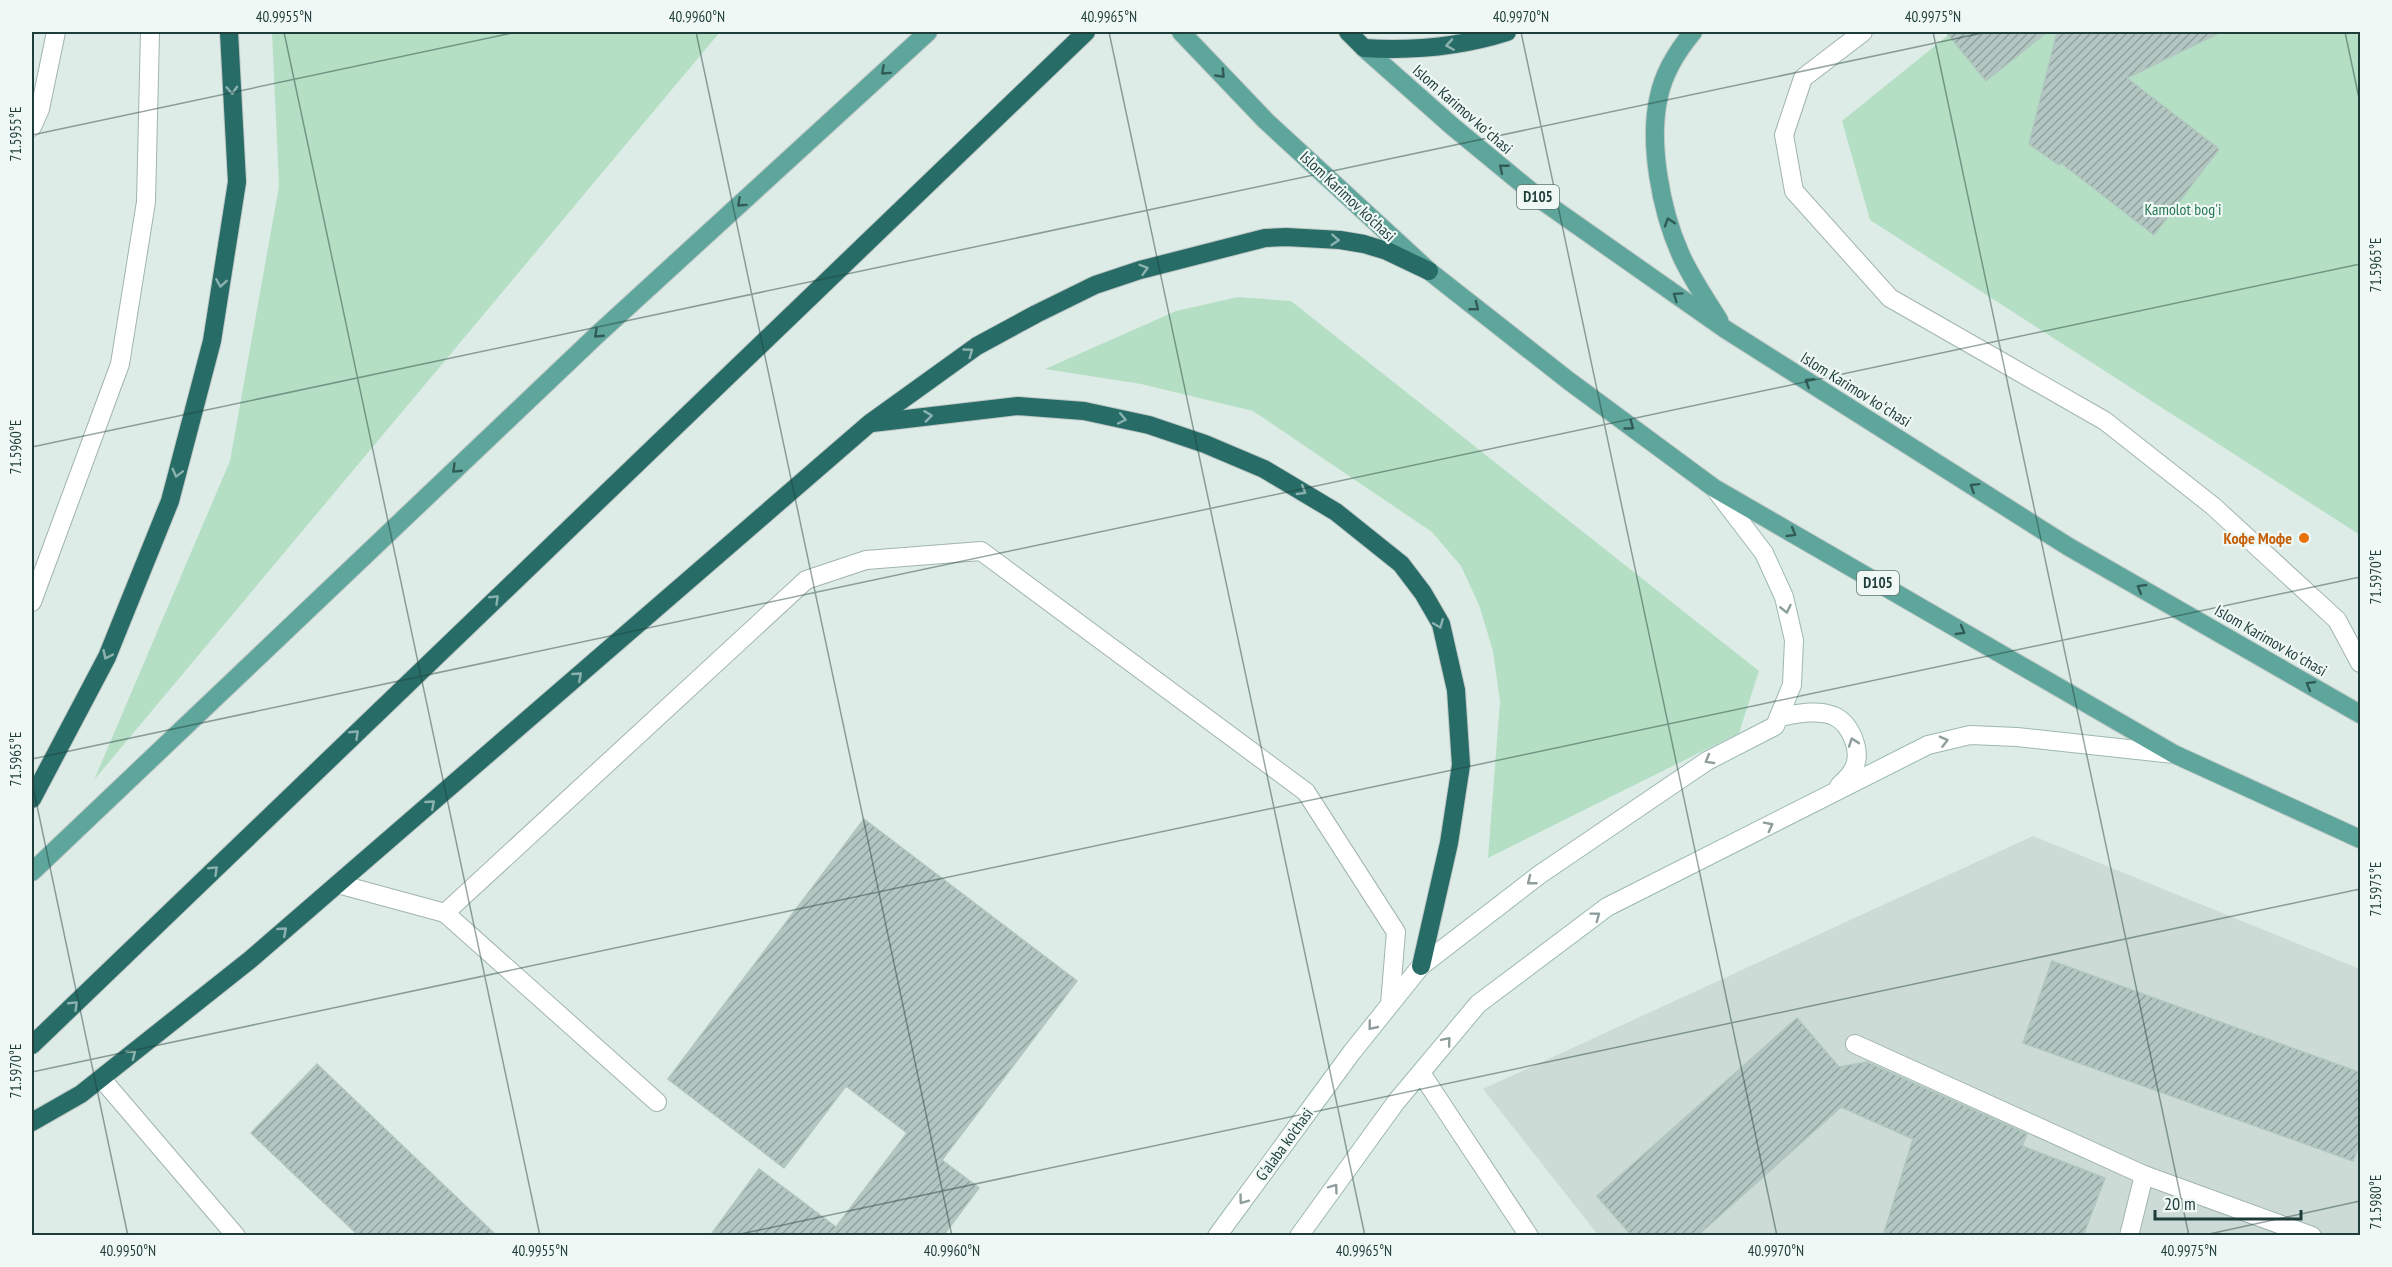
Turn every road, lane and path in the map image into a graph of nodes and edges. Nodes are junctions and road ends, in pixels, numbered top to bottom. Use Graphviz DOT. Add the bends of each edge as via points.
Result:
graph roads {
  1 [pos="56,32"];
  2 [pos="150,32"];
  3 [pos="228,32"];
  4 [pos="928,32"];
  5 [pos="1086,32"];
  6 [pos="1180,32"];
  7 [pos="1507,32"];
  8 [pos="1693,32"];
  9 [pos="1863,32"];
  10 [pos="1356,39"];
  11 [pos="32,127"];
  12 [pos="1429,271"];
  13 [pos="1725,329"];
  14 [pos="870,423"];
  15 [pos="1714,488"];
  16 [pos="32,602"];
  17 [pos="2361,663"];
  18 [pos="2361,714"];
  19 [pos="1779,717"];
  20 [pos="2174,754"];
  21 [pos="1834,792"];
  22 [pos="32,799"];
  23 [pos="2361,839"];
  24 [pos="32,872"];
  25 [pos="338,884"];
  26 [pos="445,913"];
  27 [pos="1421,966"];
  28 [pos="1390,1004"];
  29 [pos="1855,1044"];
  30 [pos="32,1045"];
  31 [pos="1421,1073"];
  32 [pos="101,1078"];
  33 [pos="657,1102"];
  34 [pos="32,1122"];
  35 [pos="2144,1175"];
  36 [pos="236,1236"];
  37 [pos="1217,1236"];
  38 [pos="1299,1236"];
  39 [pos="1529,1236"];
  40 [pos="2129,1236"];
  41 [pos="2312,1236"];
  1 -- 11 [label="main road" via="40,109"];
  2 -- 16 [label="main road" via="146,202 120,364"];
  3 -- 22 [label="highway, one-way" via="237,182 212,341 170,501 107,657"];
  4 -- 24 [label="main road, one-way" via="597,334"];
  30 -- 5 [label="highway, one-way"];
  6 -- 12 [label="main road, Islom Karimov ko'chasi / D105, one-way" via="1266,121"];
  7 -- 10 [label="highway, one-way" via="1422,49"];
  13 -- 8 [label="main road, one-way" via="1679,250 1666,216 1657,157 1658,97 1672,62"];
  9 -- 17 [label="main road" via="1803,78 1784,135 1794,191 1890,298 2105,421 2213,506 2337,620"];
  13 -- 10 [label="main road, Islom Karimov koʻchasi / D105, one-way" via="1544,202"];
  14 -- 12 [label="highway, one-way" via="977,346 1095,285 1140,270 1265,238 1286,237 1364,244"];
  12 -- 15 [label="main road, D105, one-way"];
  18 -- 13 [label="main road, Islom Karimov koʻchasi / D105, one-way" via="2069,547"];
  25 -- 14 [label="highway, one-way"];
  14 -- 27 [label="highway, one-way" via="1018,406 1084,411 1149,425 1264,469 1336,512 1401,564 1441,624 1456,690 1461,765 1449,843"];
  15 -- 19 [label="main road, one-way" via="1764,553 1784,597 1794,640 1792,685"];
  15 -- 20 [label="main road, D105, one-way"];
  21 -- 19 [label="main road, one-way" via="1854,769 1857,751 1849,728 1834,716 1806,712"];
  19 -- 27 [label="main road, G'alaba ko'chasi, one-way" via="1775,726 1707,760 1539,875"];
  21 -- 20 [label="main road, one-way" via="1928,745 1970,735 2017,736"];
  20 -- 23 [label="main road, D105"];
  31 -- 21 [label="main road, one-way" via="1478,1004 1607,907"];
  25 -- 26 [label="main road"];
  32 -- 25 [label="highway, one-way"];
  26 -- 28 [label="main road" via="806,580 866,560 981,551 1306,792 1396,932"];
  26 -- 33 [label="main road"];
  27 -- 28 [label="main road, G'alaba ko'chasi"];
  28 -- 37 [label="main road, G'alaba ko'chasi, one-way"];
  29 -- 35 [label="main road"];
  38 -- 31 [label="main road, one-way" via="1396,1101"];
  31 -- 39 [label="main road"];
  32 -- 34 [label="highway"];
  32 -- 36 [label="main road"];
  35 -- 40 [label="main road"];
  35 -- 41 [label="main road"];
}
